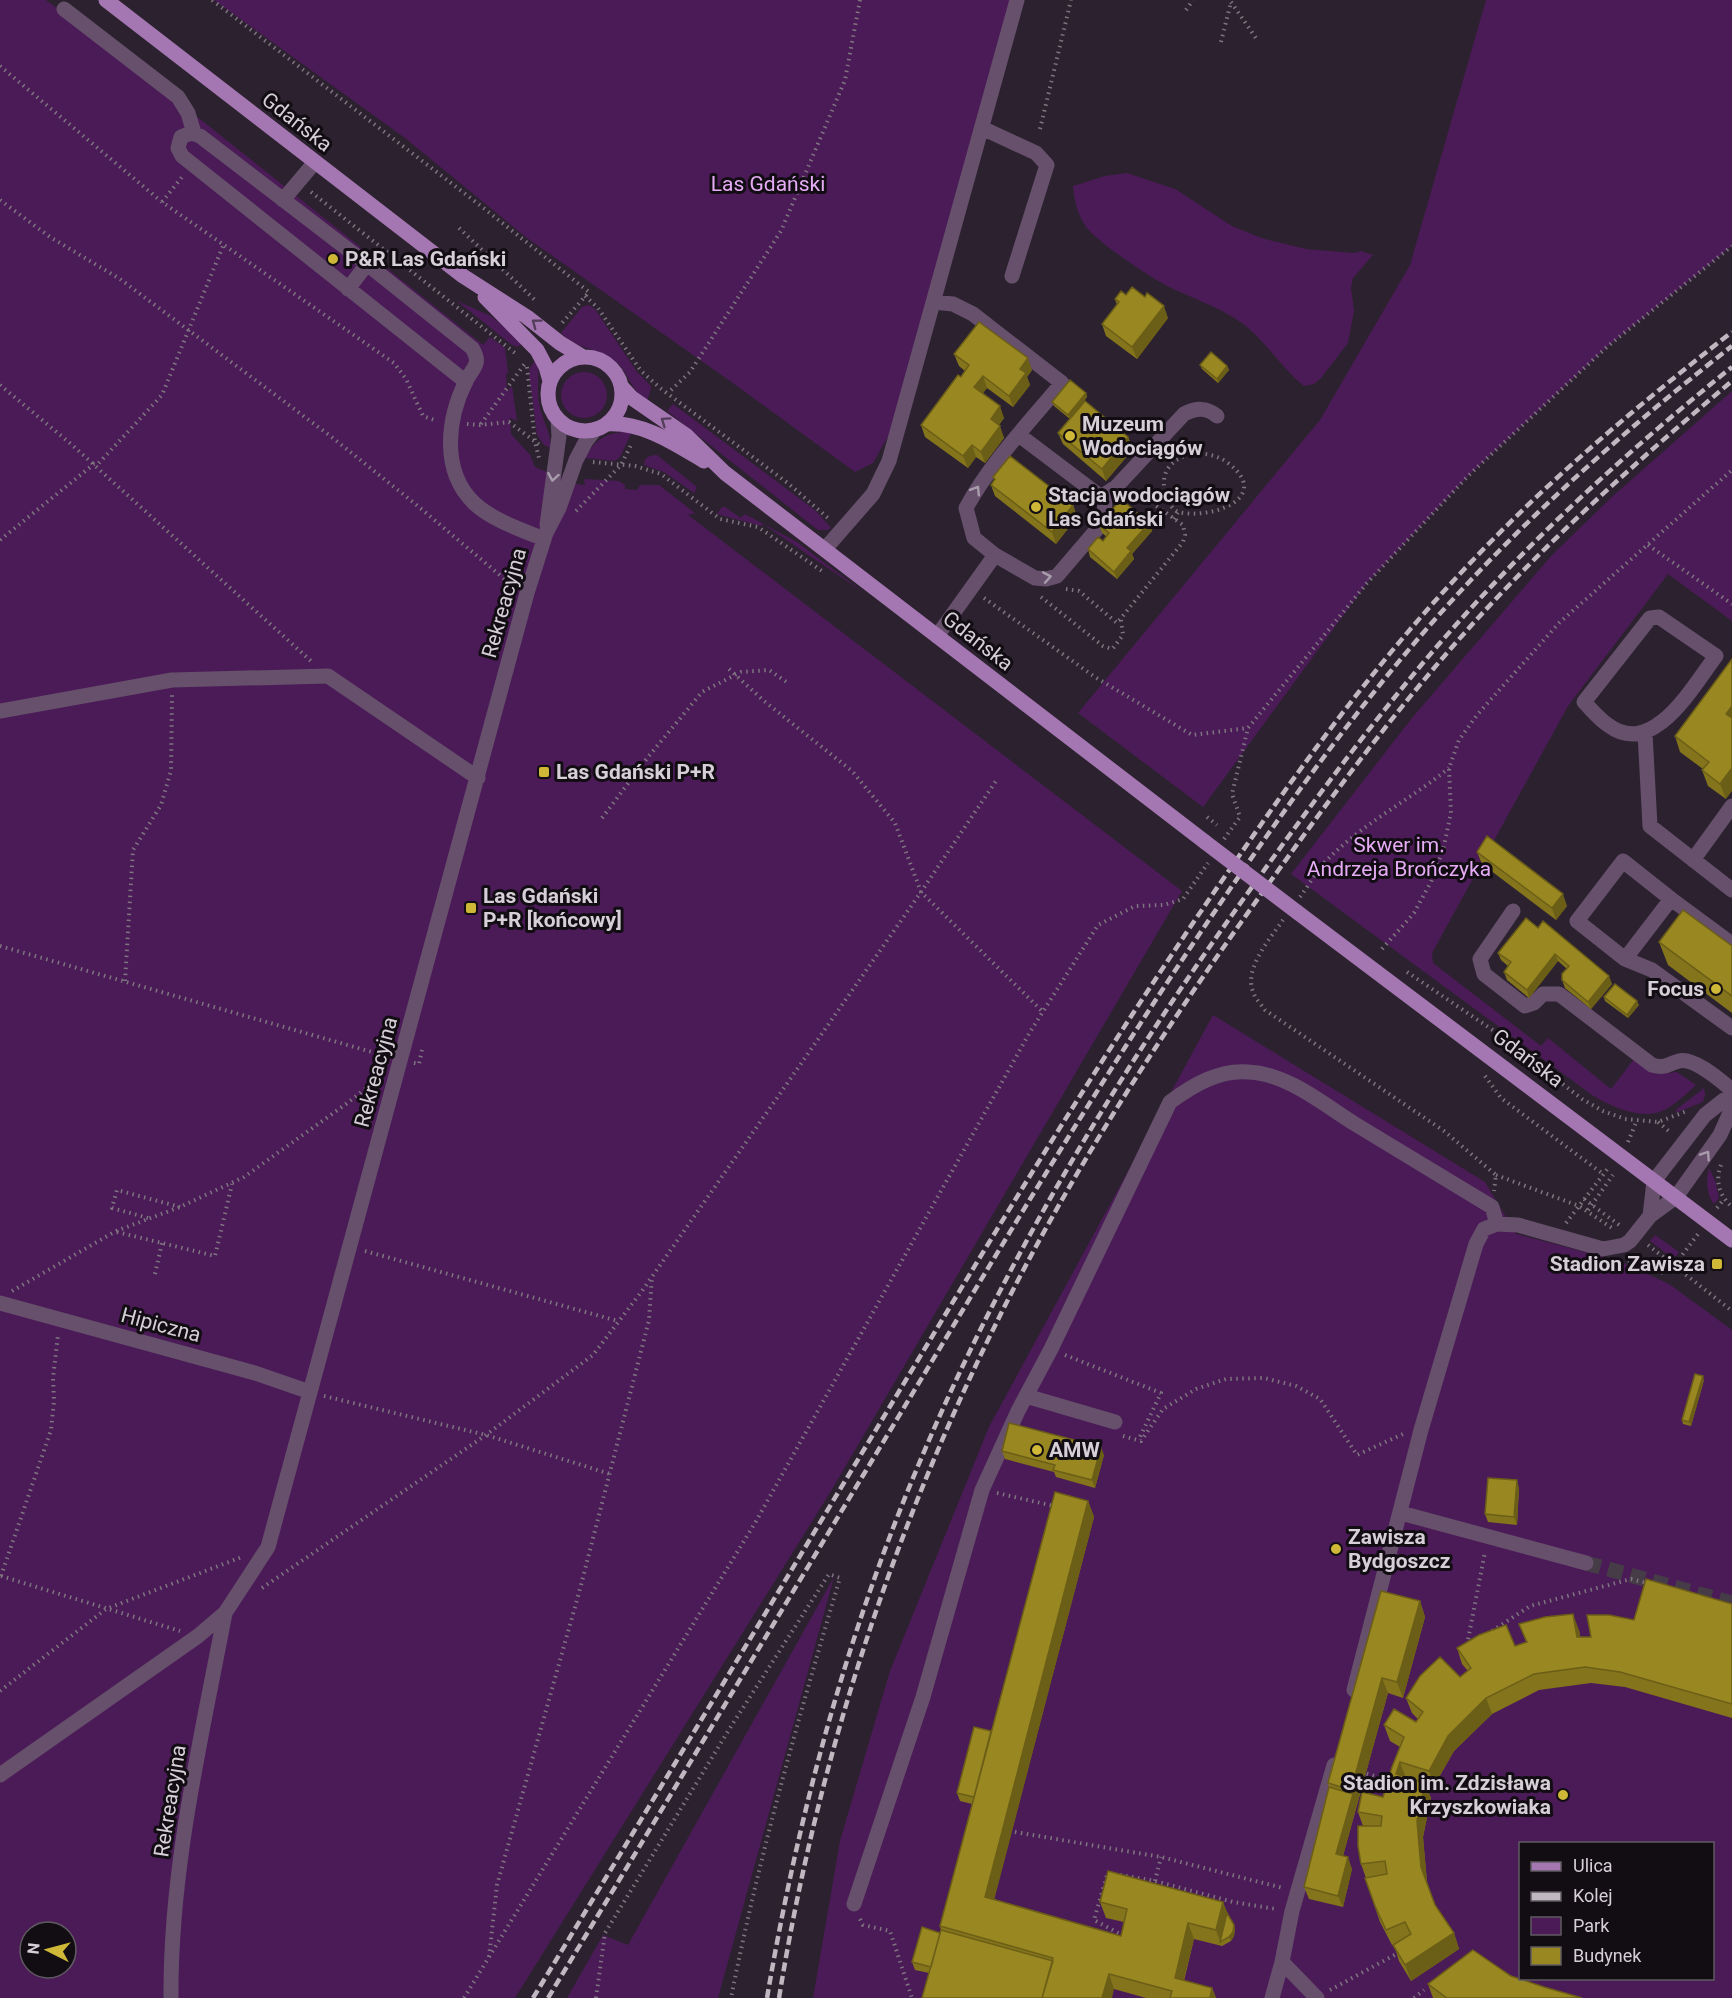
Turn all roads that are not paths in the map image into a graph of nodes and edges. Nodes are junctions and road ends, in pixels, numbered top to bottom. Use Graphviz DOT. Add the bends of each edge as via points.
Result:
graph roads {
  1 [pos="106,0"];
  2 [pos="1017,0"];
  3 [pos="64,9"];
  4 [pos="982,128"];
  5 [pos="194,133"];
  6 [pos="315,162"];
  7 [pos="283,200"];
  8 [pos="367,264"];
  9 [pos="463,276"];
  10 [pos="1012,276"];
  11 [pos="348,289"];
  12 [pos="933,302"];
  13 [pos="583,357"];
  14 [pos="550,381"];
  15 [pos="466,382"];
  16 [pos="621,386"];
  17 [pos="1216,416"];
  18 [pos="558,420"];
  19 [pos="601,427"];
  20 [pos="1019,435"];
  21 [pos="725,472"];
  22 [pos="1101,497"];
  23 [pos="545,536"];
  24 [pos="825,549"];
  25 [pos="995,555"];
  26 [pos="937,636"];
  27 [pos="0,711"];
  28 [pos="1645,733"];
  29 [pos="478,778"];
  30 [pos="1732,806"];
  31 [pos="1693,860"];
  32 [pos="1732,890"];
  33 [pos="1671,899"];
  34 [pos="1513,911"];
  35 [pos="1732,944"];
  36 [pos="1625,958"];
  37 [pos="1732,1028"];
  38 [pos="1732,1090"];
  39 [pos="1732,1098"];
  40 [pos="1732,1108"];
  41 [pos="1654,1181"];
  42 [pos="1676,1197"];
  43 [pos="1650,1216"];
  44 [pos="1497,1224"];
  45 [pos="1732,1240"];
  46 [pos="2,1303"];
  47 [pos="310,1392"];
  48 [pos="1026,1396"];
  49 [pos="1117,1429"];
  50 [pos="1401,1513"];
  51 [pos="1586,1563"];
  52 [pos="225,1613"];
  53 [pos="1350,1706"];
  54 [pos="1336,1757"];
  55 [pos="0,1775"];
  56 [pos="854,1904"];
  57 [pos="1282,1962"];
  58 [pos="1317,1997"];
  59 [pos="171,1998"];
  60 [pos="1272,1998"];
  1 -- 6 [label="main road, Gdańska"];
  2 -- 4 [label="street"];
  3 -- 5 [label="street" via="178,97"];
  4 -- 10 [label="street" via="1036,153 1047,165"];
  4 -- 12 [label="street"];
  5 -- 7 [label="street"];
  5 -- 11 [label="street" via="184,135 178,144 179,153"];
  6 -- 7 [label="street"];
  6 -- 9 [label="main road, Gdańska"];
  7 -- 8 [label="street"];
  8 -- 11 [label="street"];
  8 -- 15 [label="street" via="472,348 477,364"];
  13 -- 9 [label="main road, Gdańska, one-way"];
  9 -- 14 [label="main road, Gdańska" via="537,350"];
  11 -- 15 [label="street"];
  12 -- 20 [label="street" via="953,304 973,314 1062,383"];
  12 -- 24 [label="street" via="889,461 873,494"];
  13 -- 14 [label="main road" via="563,364"];
  13 -- 16 [label="main road" via="607,365"];
  14 -- 18 [label="main road" via="548,402"];
  15 -- 23 [label="street" via="450,446 456,476 474,503 487,513"];
  16 -- 19 [label="main road" via="620,407"];
  21 -- 16 [label="main road, Gdańska, one-way" via="687,436"];
  17 -- 22 [label="street" via="1196,409 1184,414 1122,481"];
  18 -- 19 [label="main road" via="574,430"];
  18 -- 23 [label="street, Rekreacyjna, one-way"];
  19 -- 21 [label="main road, Gdańska" via="622,423 640,427"];
  19 -- 23 [label="street, Rekreacyjna" via="576,460"];
  20 -- 22 [label="street"];
  25 -- 20 [label="street, one-way" via="974,538 966,508 978,485"];
  21 -- 24 [label="main road, Gdańska"];
  25 -- 22 [label="street, one-way" via="1035,578 1057,576 1104,521 1105,501"];
  23 -- 29 [label="street, Rekreacyjna"];
  24 -- 26 [label="main road, Gdańska"];
  25 -- 26 [label="street"];
  26 -- 41 [label="main road, Gdańska, bridge"];
  27 -- 29 [label="street" via="172,680 328,676"];
  28 -- 28 [label="street" via="1625,733 1608,726 1584,702 1650,618 1659,617 1716,656 1667,720"];
  28 -- 31 [label="street" via="1650,826"];
  29 -- 47 [label="street, Rekreacyjna"];
  30 -- 31 [label="street"];
  31 -- 32 [label="street"];
  33 -- 35 [label="street"];
  33 -- 36 [label="street"];
  33 -- 36 [label="street" via="1623,861 1577,921"];
  34 -- 38 [label="street" via="1480,958 1484,974 1525,1005 1544,994 1559,994 1652,1065 1661,1068 1681,1060 1692,1062"];
  36 -- 37 [label="street" via="1652,970"];
  39 -- 41 [label="street" via="1711,1110"];
  42 -- 40 [label="street, one-way" via="1720,1135"];
  41 -- 42 [label="main road, Gdańska"];
  41 -- 43 [label="street"];
  42 -- 43 [label="street"];
  42 -- 45 [label="main road, Gdańska"];
  43 -- 44 [label="street" via="1628,1243 1603,1249 1518,1225"];
  44 -- 48 [label="street" via="1492,1207 1308,1094 1274,1077 1249,1071 1210,1078 1170,1102"];
  44 -- 50 [label="street" via="1484,1229 1476,1244"];
  46 -- 47 [label="street, Hipiczna"];
  47 -- 52 [label="street, Rekreacyjna" via="268,1547"];
  48 -- 49 [label="street"];
  48 -- 56 [label="street" via="982,1490 923,1697"];
  50 -- 51 [label="street"];
  50 -- 53 [label="street"];
  52 -- 55 [label="street, Rekreacyjna"];
  52 -- 59 [label="street, Rekreacyjna" via="186,1816 171,1959"];
  54 -- 57 [label="street" via="1297,1892"];
  57 -- 58 [label="street"];
  57 -- 60 [label="street"];
}
